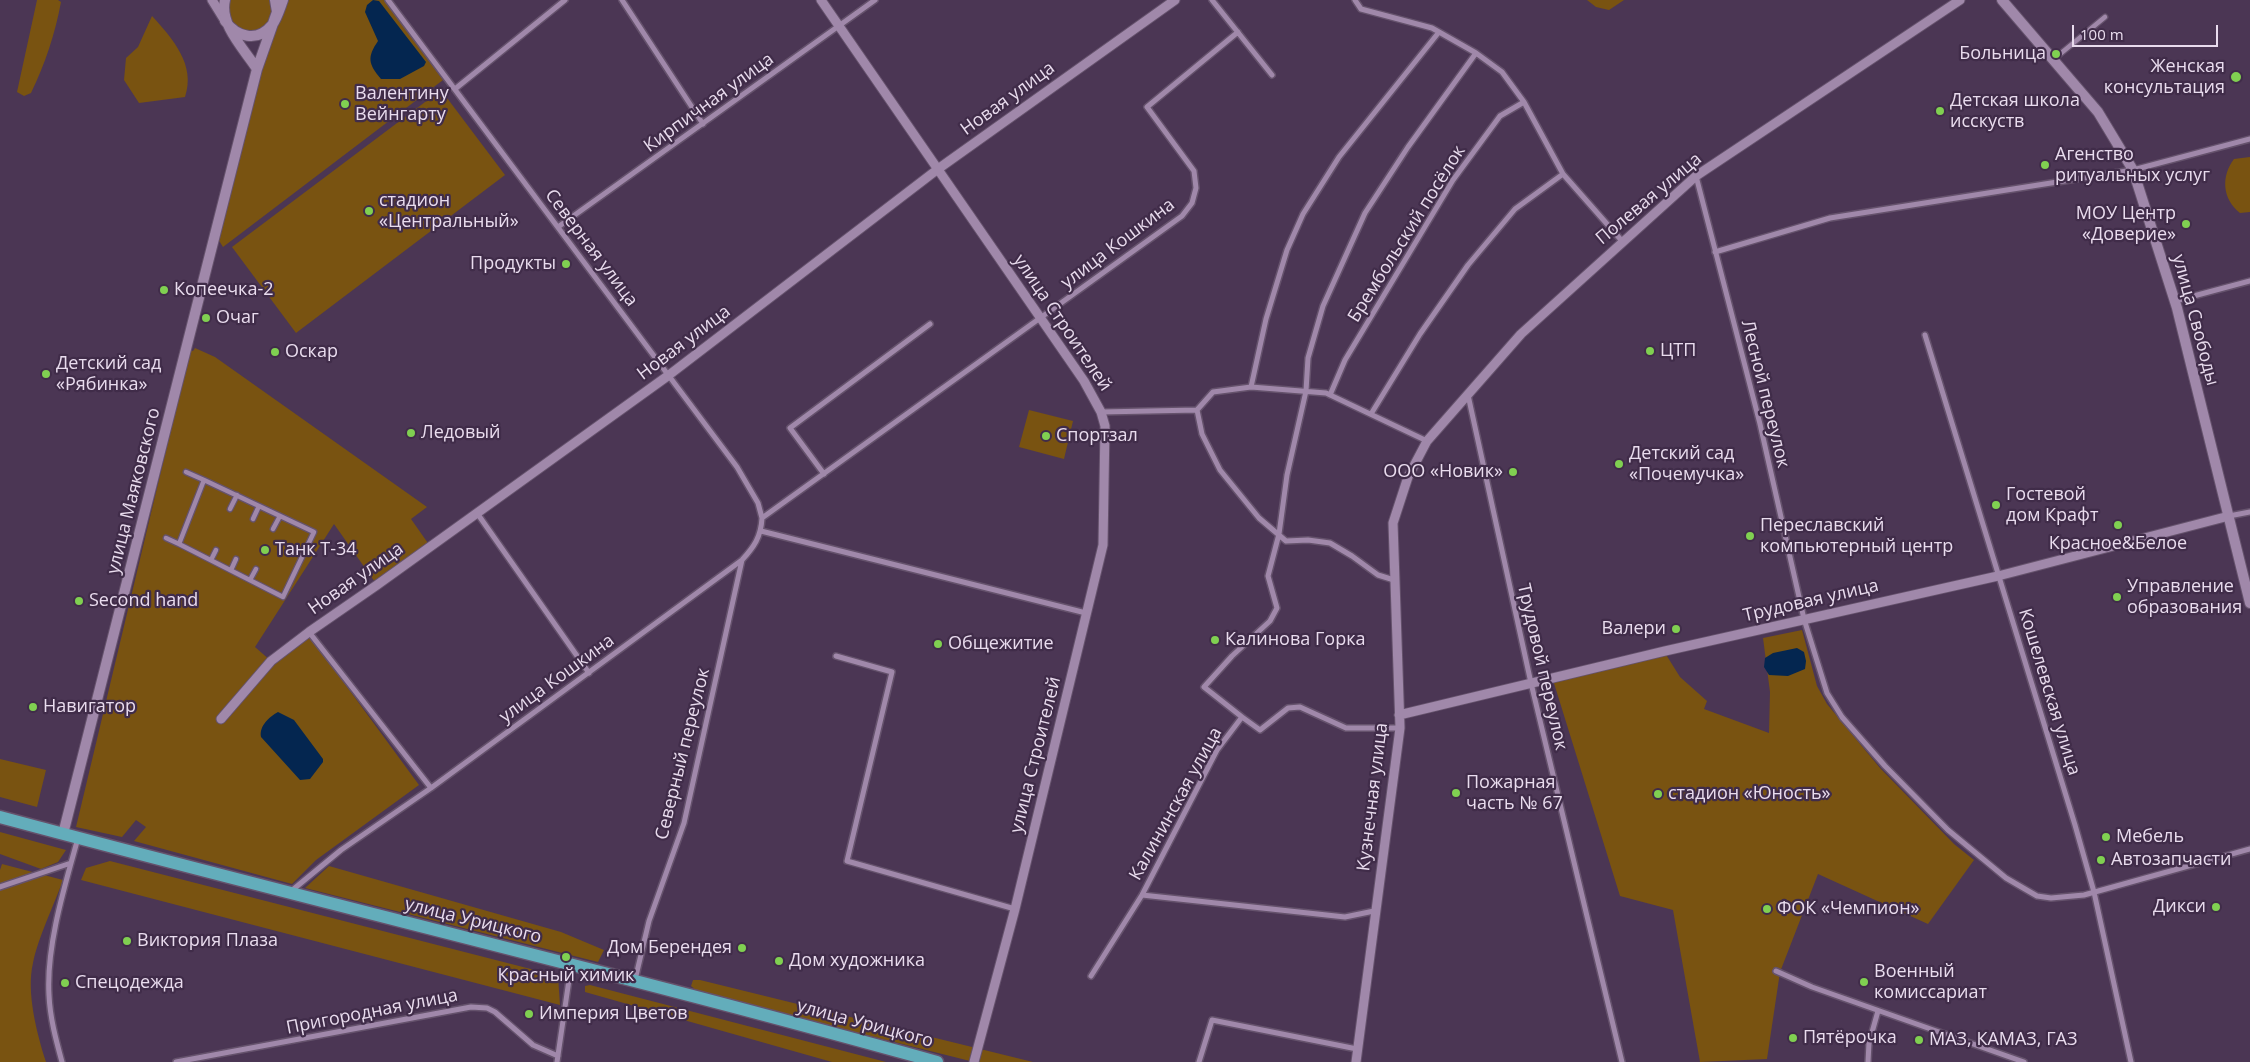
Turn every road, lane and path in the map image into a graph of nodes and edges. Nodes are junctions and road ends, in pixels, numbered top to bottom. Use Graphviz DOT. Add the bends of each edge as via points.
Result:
graph roads {
  1 [pos="212,0"];
  2 [pos="225,0"];
  3 [pos="275,0"];
  4 [pos="283,0"];
  5 [pos="388,0"];
  6 [pos="565,0"];
  7 [pos="622,0"];
  8 [pos="821,0"];
  9 [pos="875,0"];
  10 [pos="1175,0"];
  11 [pos="1212,0"];
  12 [pos="1355,0"];
  13 [pos="1960,0"];
  14 [pos="2002,0"];
  15 [pos="2106,17"];
  16 [pos="226,21"];
  17 [pos="273,24"];
  18 [pos="839,26"];
  19 [pos="1238,32"];
  20 [pos="1439,32"];
  21 [pos="1476,53"];
  22 [pos="2053,60"];
  23 [pos="257,68"];
  24 [pos="1272,75"];
  25 [pos="454,89"];
  26 [pos="1524,102"];
  27 [pos="703,124"];
  28 [pos="2250,139"];
  29 [pos="938,169"];
  30 [pos="2133,170"];
  31 [pos="1563,174"];
  32 [pos="1696,176"];
  33 [pos="558,228"];
  34 [pos="1622,241"];
  35 [pos="1715,252"];
  36 [pos="2250,281"];
  37 [pos="2175,301"];
  38 [pos="1041,318"];
  39 [pos="930,324"];
  40 [pos="1925,335"];
  41 [pos="669,375"];
  42 [pos="1252,388"];
  43 [pos="1306,390"];
  44 [pos="1468,394"];
  45 [pos="1330,395"];
  46 [pos="1197,410"];
  47 [pos="1101,412"];
  48 [pos="1371,414"];
  49 [pos="1427,441"];
  50 [pos="186,472"];
  51 [pos="824,474"];
  52 [pos="1408,477"];
  53 [pos="204,480"];
  54 [pos="237,495"];
  55 [pos="259,506"];
  56 [pos="230,509"];
  57 [pos="2250,512"];
  58 [pos="478,513"];
  59 [pos="280,516"];
  60 [pos="2229,516"];
  61 [pos="762,518"];
  62 [pos="253,519"];
  63 [pos="273,529"];
  64 [pos="761,531"];
  65 [pos="1278,534"];
  66 [pos="166,538"];
  67 [pos="179,544"];
  68 [pos="216,550"];
  69 [pos="236,559"];
  70 [pos="211,560"];
  71 [pos="742,560"];
  72 [pos="256,568"];
  73 [pos="231,570"];
  74 [pos="1998,576"];
  75 [pos="250,580"];
  76 [pos="1394,580"];
  77 [pos="2250,603"];
  78 [pos="1086,613"];
  79 [pos="1804,619"];
  80 [pos="309,632"];
  81 [pos="836,656"];
  82 [pos="588,673"];
  83 [pos="1531,683"];
  84 [pos="1399,715"];
  85 [pos="1242,717"];
  86 [pos="221,719"];
  87 [pos="1400,728"];
  88 [pos="430,788"];
  89 [pos="0,817"];
  90 [pos="63,834"];
  91 [pos="78,838"];
  92 [pos="2250,849"];
  93 [pos="71,863"];
  94 [pos="0,887"];
  95 [pos="2094,892"];
  96 [pos="288,894"];
  97 [pos="1142,895"];
  98 [pos="1015,909"];
  99 [pos="1374,911"];
  100 [pos="572,963"];
  101 [pos="1776,971"];
  102 [pos="1091,976"];
  103 [pos="634,980"];
  104 [pos="1878,1011"];
  105 [pos="1357,1049"];
  106 [pos="558,1059"];
  107 [pos="62,1062"];
  108 [pos="176,1062"];
  109 [pos="937,1062"];
  110 [pos="974,1062"];
  111 [pos="1199,1062"];
  112 [pos="1356,1062"];
  113 [pos="1622,1062"];
  114 [pos="1868,1062"];
  115 [pos="2024,1062"];
  116 [pos="2131,1062"];
  1 -- 16 [label="street"];
  2 -- 16 [label="main road" via="223,12"];
  3 -- 17 [label="main road" via="277,12"];
  4 -- 17 [label="main road"];
  5 -- 25 [label="street, Северная улица"];
  6 -- 25 [label="street"];
  7 -- 27 [label="street"];
  8 -- 18 [label="street, улица Строителей"];
  9 -- 18 [label="street, Кирпичная улица"];
  10 -- 29 [label="street, Новая улица"];
  11 -- 19 [label="street"];
  12 -- 20 [label="street" via="1361,9"];
  13 -- 32 [label="street, Полевая улица"];
  14 -- 22 [label="main road, улица Свободы"];
  15 -- 22 [label="street"];
  16 -- 17 [label="main road" via="242,36 253,37 264,33"];
  16 -- 23 [label="main road"];
  17 -- 23 [label="main road, улица Маяковского"];
  18 -- 27 [label="street, Кирпичная улица"];
  18 -- 29 [label="street, улица Строителей"];
  19 -- 24 [label="street"];
  19 -- 38 [label="street, улица Кошкина" via="1147,107 1194,171 1196,188 1192,203 1182,216"];
  20 -- 21 [label="street"];
  20 -- 42 [label="street" via="1339,157 1303,214 1287,250 1266,319"];
  21 -- 26 [label="street" via="1502,72"];
  21 -- 43 [label="street, Брембольский посёлок" via="1365,213 1323,306 1308,358"];
  22 -- 30 [label="main road, улица Свободы" via="2098,112"];
  23 -- 90 [label="main road, улица Маяковского"];
  25 -- 33 [label="street, Северная улица"];
  26 -- 31 [label="street"];
  26 -- 45 [label="street, Брембольский посёлок" via="1500,116 1453,180 1346,360"];
  27 -- 33 [label="street, Кирпичная улица"];
  28 -- 30 [label="street"];
  29 -- 38 [label="street, улица Строителей"];
  29 -- 41 [label="street, Новая улица"];
  30 -- 35 [label="street" via="1830,218"];
  30 -- 37 [label="main road, улица Свободы"];
  31 -- 34 [label="street"];
  31 -- 48 [label="street" via="1515,209 1468,265 1420,334"];
  32 -- 34 [label="street, Полевая улица"];
  32 -- 35 [label="street, Лесной переулок"];
  33 -- 41 [label="street, Северная улица"];
  34 -- 44 [label="street, Полевая улица" via="1521,334"];
  35 -- 79 [label="street, Лесной переулок" via="1760,424"];
  36 -- 37 [label="street"];
  37 -- 60 [label="main road, улица Свободы"];
  38 -- 47 [label="street, улица Строителей"];
  38 -- 51 [label="street, улица Кошкина"];
  39 -- 51 [label="street" via="790,428"];
  40 -- 74 [label="street, Кошелевская улица"];
  41 -- 58 [label="street, Новая улица"];
  41 -- 61 [label="street, Северная улица" via="738,467 758,503"];
  42 -- 43 [label="street"];
  42 -- 46 [label="street" via="1213,392"];
  43 -- 45 [label="street"];
  43 -- 65 [label="street" via="1287,474"];
  44 -- 49 [label="street, Полевая улица"];
  44 -- 83 [label="street, Трудовой переулок"];
  45 -- 48 [label="street"];
  46 -- 47 [label="street"];
  46 -- 65 [label="street" via="1202,434 1220,470 1259,518"];
  47 -- 78 [label="street, улица Строителей" via="1106,429 1103,545"];
  48 -- 49 [label="street"];
  49 -- 52 [label="street, Полевая улица"];
  50 -- 53 [label="street"];
  51 -- 61 [label="street, улица Кошкина"];
  52 -- 76 [label="street, Кузнечная улица" via="1393,523"];
  53 -- 54 [label="street"];
  53 -- 67 [label="street"];
  54 -- 55 [label="street"];
  54 -- 56 [label="street"];
  55 -- 59 [label="street"];
  55 -- 62 [label="street"];
  57 -- 60 [label="street"];
  58 -- 80 [label="street, Новая улица"];
  58 -- 82 [label="street"];
  59 -- 63 [label="street"];
  59 -- 75 [label="street" via="314,532 283,597"];
  60 -- 74 [label="street, Трудовая улица"];
  60 -- 77 [label="main road, улица Свободы"];
  61 -- 64 [label="street, улица Кошкина"];
  64 -- 71 [label="street, улица Кошкина" via="756,545"];
  64 -- 78 [label="street"];
  65 -- 76 [label="street" via="1286,541 1330,543 1378,575"];
  65 -- 85 [label="street" via="1268,576 1276,608 1273,615 1204,687"];
  66 -- 67 [label="street"];
  67 -- 70 [label="street"];
  68 -- 70 [label="street"];
  69 -- 73 [label="street"];
  70 -- 73 [label="street"];
  71 -- 82 [label="street, улица Кошкина"];
  71 -- 103 [label="street, Северный переулок" via="684,823 649,921"];
  72 -- 75 [label="street"];
  73 -- 75 [label="street"];
  74 -- 79 [label="street, Трудовая улица"];
  74 -- 95 [label="street, Кошелевская улица"];
  76 -- 84 [label="street, Кузнечная улица"];
  78 -- 98 [label="street, улица Строителей"];
  79 -- 83 [label="street, Трудовая улица"];
  79 -- 95 [label="street, Лесной переулок" via="1827,693 1842,716 1885,766 1948,830 2006,878 2037,896 2072,897"];
  80 -- 86 [label="street, Новая улица" via="271,661"];
  80 -- 88 [label="street"];
  81 -- 98 [label="street" via="892,672 847,861"];
  82 -- 88 [label="street, улица Кошкина"];
  83 -- 84 [label="street, Трудовая улица"];
  83 -- 113 [label="street, Трудовой переулок"];
  84 -- 87 [label="street, Кузнечная улица"];
  85 -- 87 [label="street, Калининская улица" via="1260,730 1288,708 1300,707 1346,728"];
  85 -- 97 [label="street, Калининская улица" via="1217,750"];
  87 -- 99 [label="street, Кузнечная улица"];
  88 -- 96 [label="street, улица Кошкина" via="341,850"];
  89 -- 90 [label="main road, улица Урицкого"];
  90 -- 91 [label="main road, улица Урицкого"];
  91 -- 93 [label="street"];
  91 -- 96 [label="main road, улица Урицкого"];
  92 -- 95 [label="street, Лесной переулок"];
  93 -- 94 [label="street"];
  93 -- 107 [label="street" via="51,958 48,994"];
  95 -- 116 [label="street, Кошелевская улица"];
  96 -- 100 [label="main road, улица Урицкого"];
  97 -- 99 [label="street" via="1345,917"];
  97 -- 102 [label="street, Калининская улица"];
  98 -- 110 [label="street, улица Строителей"];
  99 -- 105 [label="street, Кузнечная улица"];
  100 -- 103 [label="main road, улица Урицкого"];
  100 -- 106 [label="street"];
  101 -- 104 [label="street"];
  103 -- 109 [label="main road, улица Урицкого"];
  104 -- 114 [label="street" via="1869,1042"];
  104 -- 115 [label="street"];
  105 -- 111 [label="street" via="1212,1020"];
  105 -- 112 [label="street, Кузнечная улица"];
  106 -- 108 [label="street, Пригородная улица" via="533,1045 495,1012 471,1007"];
}
